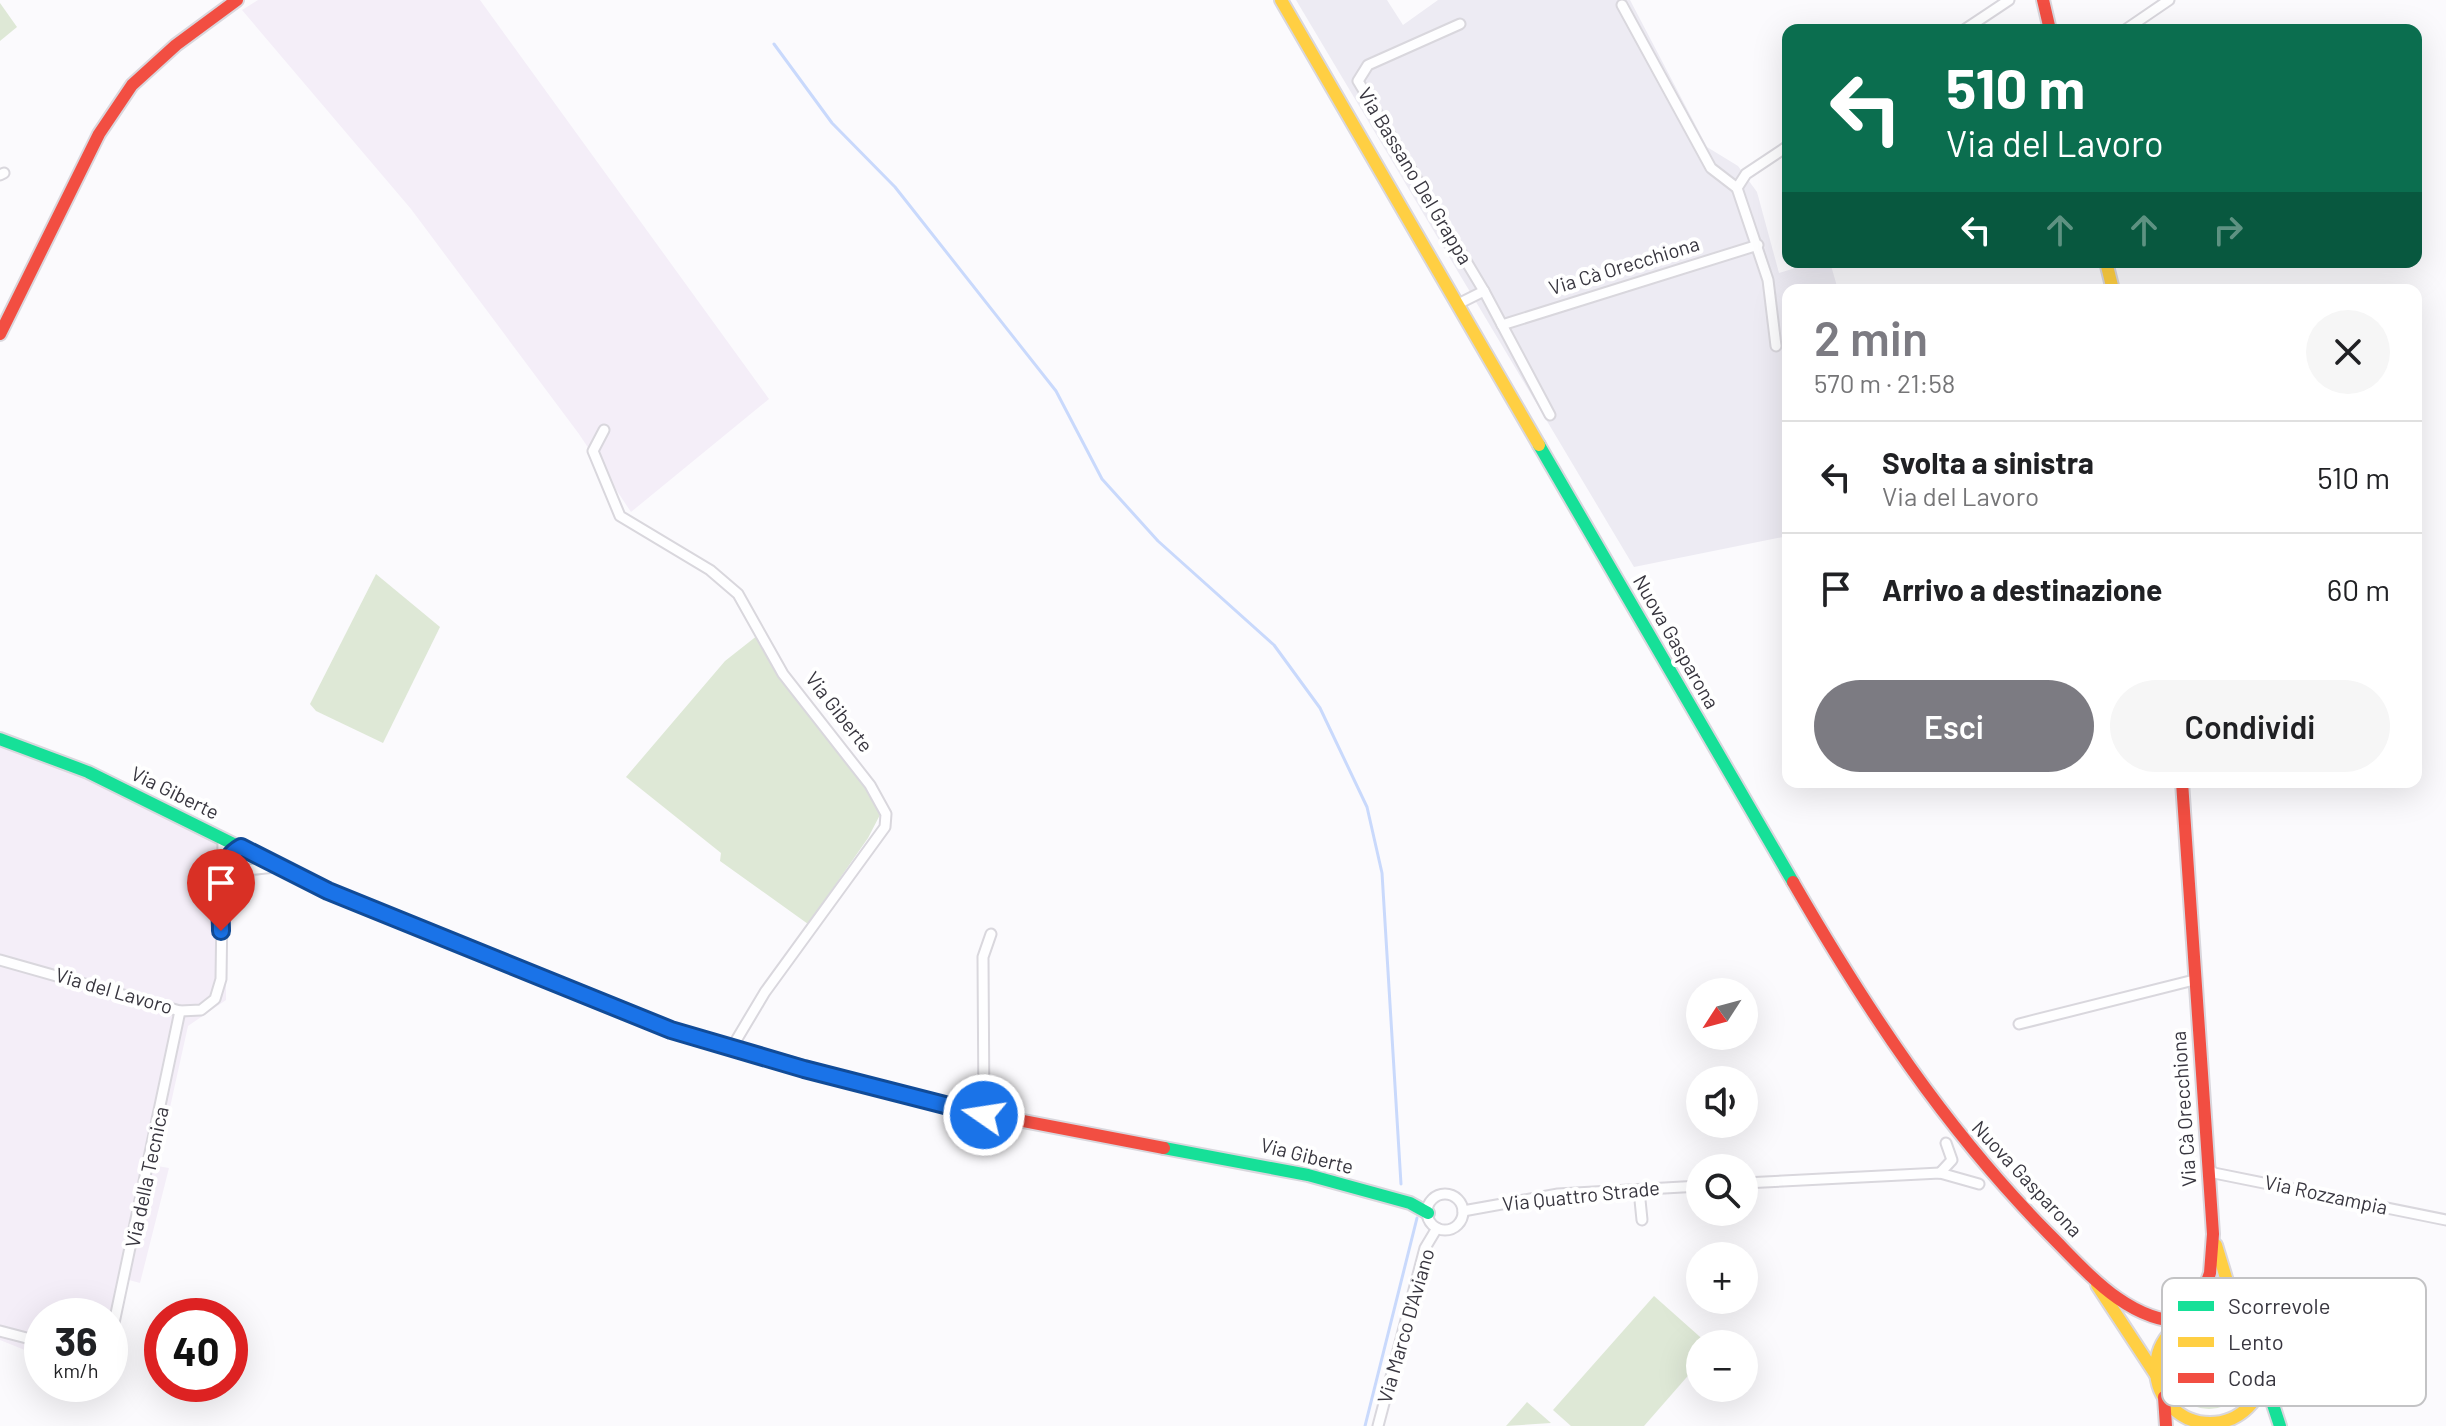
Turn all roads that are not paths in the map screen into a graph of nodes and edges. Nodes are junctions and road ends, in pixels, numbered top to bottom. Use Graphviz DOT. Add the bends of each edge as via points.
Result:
graph roads {
  1 [pos="237,0"];
  2 [pos="1281,0"];
  3 [pos="2009,0"];
  4 [pos="2043,0"];
  5 [pos="2169,0"];
  6 [pos="1622,5"];
  7 [pos="1460,24"];
  8 [pos="1973,24"];
  9 [pos="2049,24"];
  10 [pos="2134,24"];
  11 [pos="1782,150"];
  12 [pos="1737,188"];
  13 [pos="1758,245"];
  14 [pos="1484,291"];
  15 [pos="1458,304"];
  16 [pos="1502,325"];
  17 [pos="0,332"];
  18 [pos="1776,346"];
  19 [pos="1550,415"];
  20 [pos="604,430"];
  21 [pos="0,739"];
  22 [pos="2182,788"];
  23 [pos="223,838"];
  24 [pos="241,847"];
  25 [pos="222,864"];
  26 [pos="277,867"];
  27 [pos="238,875"];
  28 [pos="221,893"];
  29 [pos="991,934"];
  30 [pos="0,960"];
  31 [pos="2194,980"];
  32 [pos="180,1011"];
  33 [pos="2019,1024"];
  34 [pos="731,1049"];
  35 [pos="984,1115"];
  36 [pos="1946,1143"];
  37 [pos="2208,1168"];
  38 [pos="1940,1173"];
  39 [pos="1758,1182"];
  40 [pos="1979,1184"];
  41 [pos="1686,1187"];
  42 [pos="1639,1190"];
  43 [pos="1463,1211"];
  44 [pos="1428,1213"];
  45 [pos="1642,1220"];
  46 [pos="2446,1220"];
  47 [pos="1437,1228"];
  48 [pos="2213,1234"];
  49 [pos="2085,1269"];
  50 [pos="2208,1278"];
  51 [pos="2226,1278"];
  52 [pos="119,1298"];
  53 [pos="2162,1320"];
  54 [pos="0,1331"];
  55 [pos="24,1337"];
  56 [pos="2162,1345"];
  57 [pos="2157,1375"];
  58 [pos="2162,1391"];
  59 [pos="2165,1406"];
  60 [pos="2172,1406"];
  61 [pos="2249,1406"];
  62 [pos="2273,1406"];
  63 [pos="2217,1424"];
  64 [pos="1378,1426"];
  65 [pos="2166,1426"];
  66 [pos="2243,1426"];
  67 [pos="2280,1426"];
  1 -- 17 [label="main road" via="132,85 99,134"];
  2 -- 15 [label="main road, Nuova Gasparona"];
  3 -- 8 [label="street"];
  4 -- 9 [label="main road"];
  5 -- 10 [label="street"];
  6 -- 12 [label="street" via="1711,168"];
  7 -- 14 [label="street, Via Bassano Del Grappa" via="1368,65 1358,81"];
  11 -- 12 [label="street" via="1746,174"];
  12 -- 13 [label="street"];
  13 -- 16 [label="street, Via Cà Orecchiona"];
  13 -- 18 [label="street"];
  14 -- 15 [label="street"];
  14 -- 16 [label="street, Via Bassano Del Grappa"];
  15 -- 49 [label="main road, Nuova Gasparona" via="1862,1001 1949,1124 2001,1186"];
  16 -- 19 [label="street, Via Bassano Del Grappa"];
  20 -- 34 [label="street, Via Giberte" via="593,451 620,516 710,570 738,594 783,674 861,773 886,814 885,827 765,992"];
  21 -- 23 [label="main road, Via Giberte" via="88,772"];
  22 -- 31 [label="main road, Via Cà Orecchiona"];
  23 -- 24 [label="main road, Via Giberte"];
  23 -- 25 [label="street, Via del Lavoro"];
  24 -- 25 [label="street"];
  24 -- 26 [label="main road, Via Giberte"];
  24 -- 27 [label="street"];
  25 -- 28 [label="street, Via del Lavoro"];
  26 -- 27 [label="street" via="258,866"];
  26 -- 34 [label="main road, Via Giberte" via="504,964"];
  27 -- 28 [label="street"];
  28 -- 32 [label="street, Via del Lavoro" via="221,979 215,999 201,1010"];
  29 -- 35 [label="street" via="983,957"];
  30 -- 32 [label="street, Via del Lavoro"];
  31 -- 33 [label="street"];
  31 -- 37 [label="main road, Via Cà Orecchiona"];
  32 -- 52 [label="street, Via della Tecnica"];
  34 -- 35 [label="main road, Via Giberte"];
  35 -- 44 [label="main road, Via Giberte" via="1246,1161 1410,1203"];
  36 -- 38 [label="street" via="1952,1160"];
  37 -- 46 [label="street, Via Rozzampia"];
  37 -- 48 [label="main road, Via Cà Orecchiona"];
  38 -- 39 [label="street"];
  38 -- 40 [label="street"];
  41 -- 42 [label="street, Via Quattro Strade"];
  42 -- 43 [label="street, Via Quattro Strade" via="1545,1196"];
  42 -- 45 [label="street"];
  43 -- 44 [label="street" via="1447,1194 1431,1201"];
  43 -- 47 [label="street" via="1453,1229"];
  44 -- 47 [label="street"];
  47 -- 64 [label="street, Via Marco D'Aviano" via="1425,1248"];
  48 -- 50 [label="main road, Via Cà Orecchiona"];
  48 -- 51 [label="main road, Via Cà Orecchiona"];
  49 -- 53 [label="main road, Nuova Gasparona" via="2144,1314"];
  49 -- 57 [label="main road, Nuova Gasparona"];
  54 -- 55 [label="street"];
  56 -- 57 [label="main road"];
  57 -- 58 [label="main road, Nuova Gasparona"];
  59 -- 65 [label="main road, Nuova Gasparona"];
  60 -- 63 [label="main road" via="2180,1414"];
  61 -- 63 [label="main road"];
  62 -- 67 [label="main road"];
  63 -- 66 [label="main road"];
}
